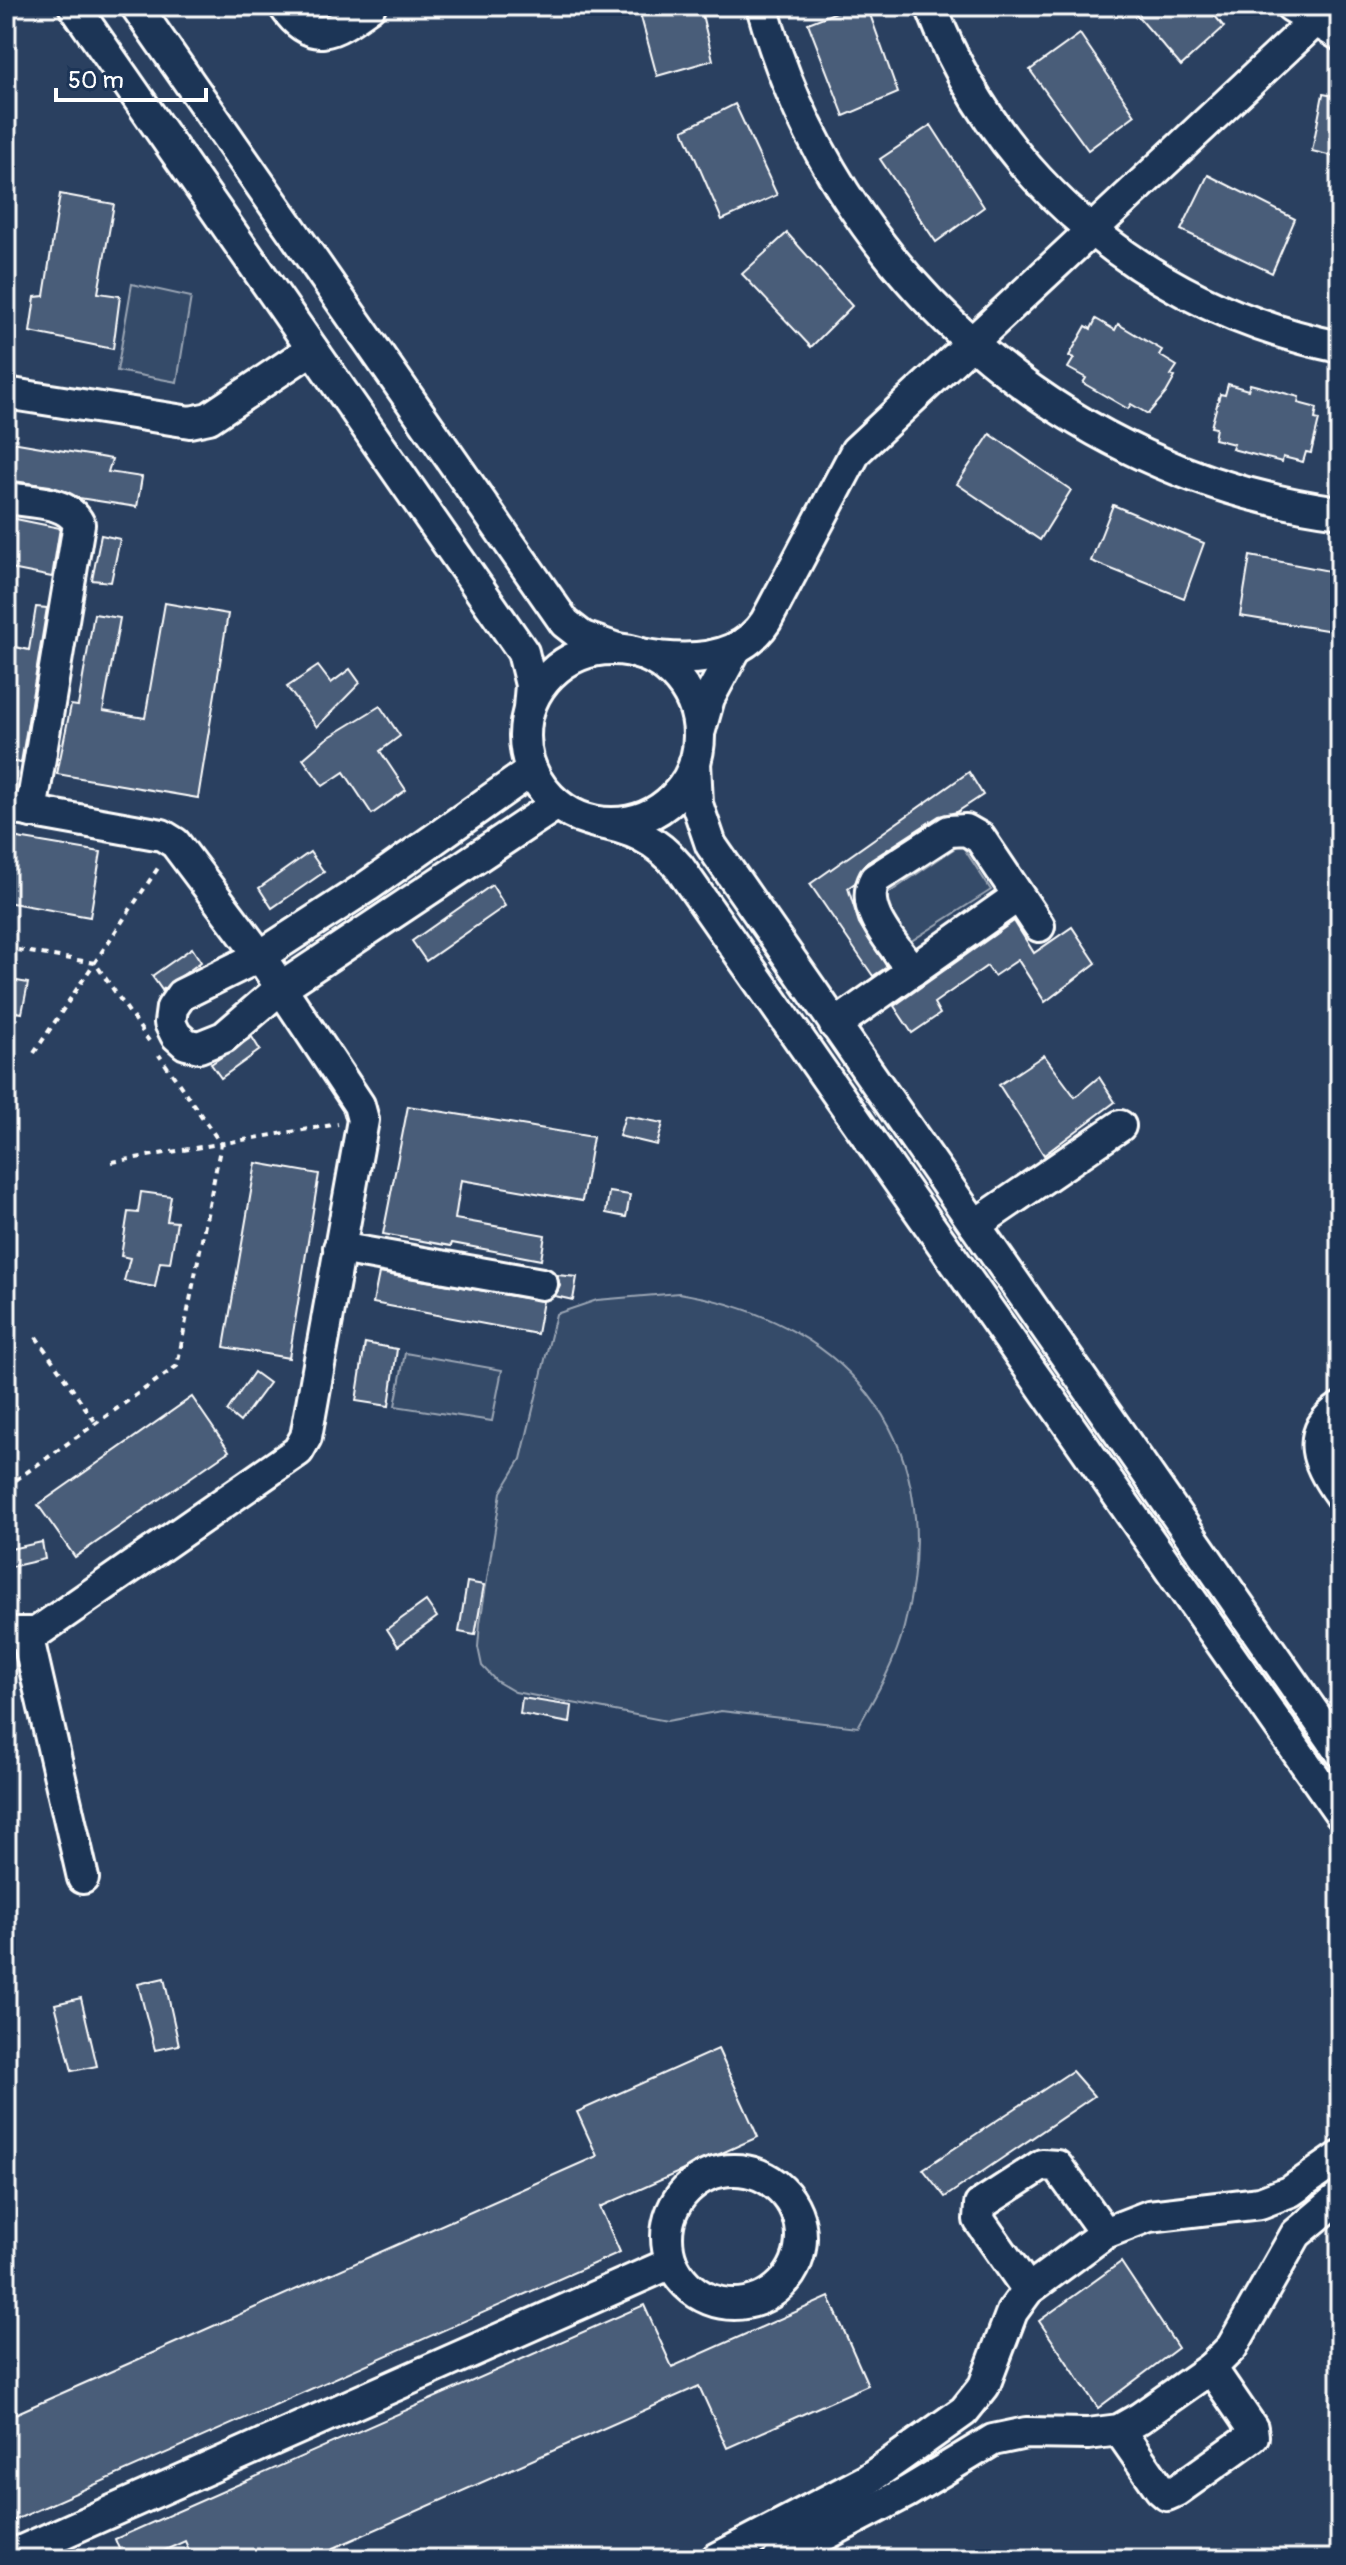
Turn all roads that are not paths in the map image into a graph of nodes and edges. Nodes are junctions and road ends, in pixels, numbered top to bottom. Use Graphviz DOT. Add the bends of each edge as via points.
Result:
graph roads {
  1 [pos="74,6"];
  2 [pos="136,6"];
  3 [pos="284,6"];
  4 [pos="370,6"];
  5 [pos="762,6"];
  6 [pos="931,6"];
  7 [pos="1315,21"];
  8 [pos="1090,231"];
  9 [pos="972,344"];
  10 [pos="1340,347"];
  11 [pos="312,349"];
  12 [pos="6,393"];
  13 [pos="6,498"];
  14 [pos="1340,512"];
  15 [pos="736,648"];
  16 [pos="628,651"];
  17 [pos="529,708"];
  18 [pos="697,755"];
  19 [pos="531,771"];
  20 [pos="557,804"];
  21 [pos="18,809"];
  22 [pos="595,822"];
  23 [pos="368,886"];
  24 [pos="1018,896"];
  25 [pos="388,915"];
  26 [pos="1039,926"];
  27 [pos="260,956"];
  28 [pos="912,971"];
  29 [pos="282,987"];
  30 [pos="835,1025"];
  31 [pos="1120,1126"];
  32 [pos="975,1225"];
  33 [pos="339,1248"];
  34 [pos="542,1284"];
  35 [pos="1340,1408"];
  36 [pos="1340,1495"];
  37 [pos="16,1633"];
  38 [pos="1340,1751"];
  39 [pos="1340,1813"];
  40 [pos="83,1878"];
  41 [pos="1340,2157"];
  42 [pos="1340,2197"];
  43 [pos="1105,2233"];
  44 [pos="671,2263"];
  45 [pos="1028,2290"];
  46 [pos="1211,2368"];
  47 [pos="1119,2430"];
  48 [pos="6,2558"];
  49 [pos="716,2559"];
  50 [pos="779,2559"];
  1 -- 11 [label="street"];
  2 -- 16 [label="street" via="565,623 583,637"];
  3 -- 4 [label="street" via="314,33 341,27"];
  5 -- 9 [label="street" via="803,120 849,202 905,278"];
  6 -- 8 [label="street" via="986,114 1033,176"];
  7 -- 8 [label="street"];
  8 -- 9 [label="street"];
  8 -- 10 [label="street" via="1154,277 1225,313"];
  9 -- 14 [label="street" via="1081,423 1162,464 1248,493"];
  9 -- 15 [label="street" via="856,451 766,621"];
  11 -- 12 [label="street" via="209,418 190,422"];
  11 -- 17 [label="street" via="523,652 531,685"];
  13 -- 21 [label="street" via="66,508 79,524"];
  15 -- 16 [label="street" via="687,659"];
  15 -- 18 [label="street" via="709,698"];
  16 -- 17 [label="street" via="594,651 573,658 546,679"];
  16 -- 18 [label="street" via="661,664 685,690 698,723"];
  17 -- 19 [label="street" via="525,750"];
  18 -- 22 [label="street" via="687,781 656,811 616,823"];
  18 -- 30 [label="street" via="697,804 711,845"];
  19 -- 20 [label="street"];
  19 -- 23 [label="street"];
  20 -- 22 [label="street"];
  20 -- 25 [label="street"];
  21 -- 27 [label="street" via="162,835 175,843"];
  22 -- 39 [label="street" via="639,834 679,867"];
  23 -- 25 [label="street"];
  23 -- 27 [label="street"];
  24 -- 26 [label="street"];
  24 -- 28 [label="street"];
  24 -- 28 [label="street" via="980,838 966,830 949,831 875,879 868,891 871,910"];
  25 -- 29 [label="street"];
  27 -- 29 [label="street"];
  27 -- 29 [label="street" via="181,995 170,1023 176,1035 199,1047 213,1043"];
  28 -- 30 [label="street"];
  29 -- 33 [label="street" via="359,1105 363,1120"];
  30 -- 32 [label="street"];
  31 -- 32 [label="street"];
  32 -- 38 [label="street"];
  33 -- 34 [label="street"];
  33 -- 37 [label="street" via="306,1437 298,1451 36,1633"];
  35 -- 36 [label="street" via="1322,1425 1315,1442 1317,1459"];
  37 -- 40 [label="street"];
  41 -- 43 [label="street" via="1291,2191 1260,2203 1149,2216"];
  42 -- 46 [label="street" via="1296,2234 1232,2347"];
  43 -- 45 [label="street"];
  43 -- 45 [label="street" via="1050,2163 980,2205 979,2220"];
  44 -- 44 [label="street" via="682,2282 700,2296 743,2304 783,2284 796,2265 800,2222 791,2201 757,2173 713,2172 693,2182 673,2209 666,2241"];
  44 -- 48 [label="street"];
  45 -- 49 [label="street" via="1012,2312 984,2386 964,2411 867,2480"];
  46 -- 47 [label="street"];
  46 -- 47 [label="street" via="1253,2436 1188,2483 1167,2495"];
  47 -- 50 [label="street" via="1026,2433 993,2440"];
}
